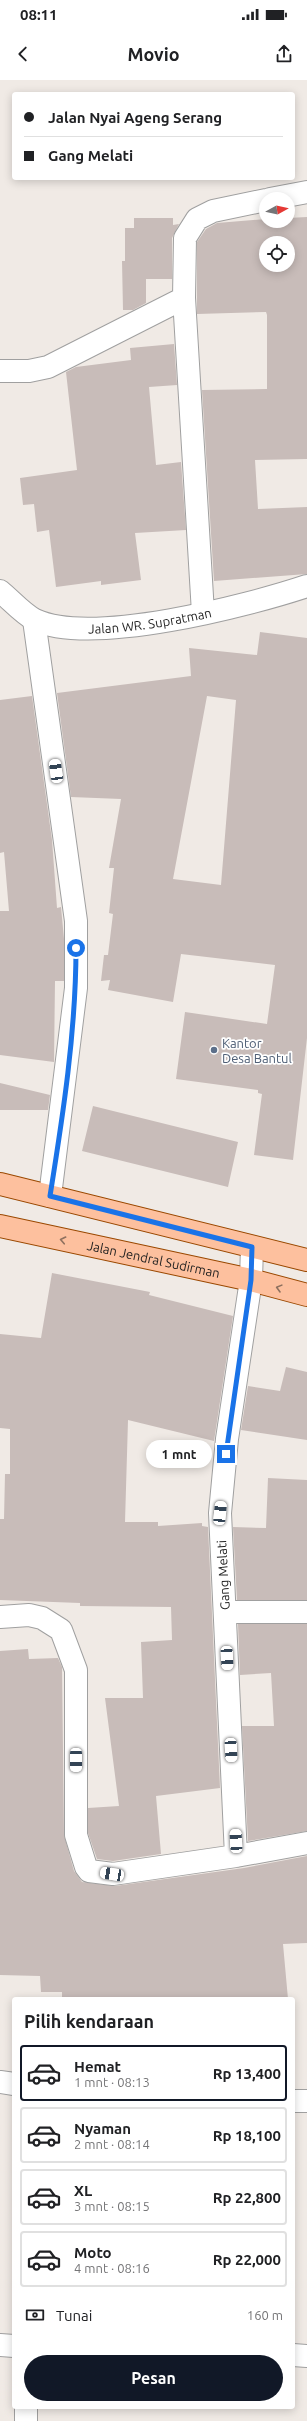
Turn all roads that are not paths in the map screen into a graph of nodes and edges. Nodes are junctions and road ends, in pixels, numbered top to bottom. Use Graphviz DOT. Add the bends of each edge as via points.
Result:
graph roads {
  1 [pos="307,192"];
  2 [pos="295,194"];
  3 [pos="259,201"];
  4 [pos="184,298"];
  5 [pos="0,371"];
  6 [pos="307,586"];
  7 [pos="0,591"];
  8 [pos="202,613"];
  9 [pos="34,620"];
  10 [pos="0,1184"];
  11 [pos="50,1196"];
  12 [pos="0,1226"];
  13 [pos="252,1247"];
  14 [pos="307,1260"];
  15 [pos="251,1280"];
  16 [pos="307,1295"];
  17 [pos="225,1612"];
  18 [pos="307,1612"];
  19 [pos="0,1617"];
  20 [pos="307,1843"];
  21 [pos="236,1856"];
  22 [pos="0,2082"];
  23 [pos="12,2084"];
  24 [pos="295,2101"];
  25 [pos="307,2101"];
  26 [pos="0,2345"];
  27 [pos="12,2346"];
  28 [pos="295,2355"];
  29 [pos="307,2356"];
  30 [pos="26,2409"];
  31 [pos="26,2421"];
  1 -- 2 [label="street"];
  3 -- 4 [label="street" via="213,211 197,219 190,227 185,238"];
  4 -- 5 [label="street" via="48,367 29,371"];
  4 -- 8 [label="street"];
  6 -- 8 [label="street, Jalan WR. Supratman" via="254,602"];
  7 -- 9 [label="street, Jalan WR. Supratman"];
  8 -- 9 [label="street, Jalan WR. Supratman" via="121,627 84,629 64,628"];
  9 -- 11 [label="street" via="76,921 76,988"];
  10 -- 11 [label="main road"];
  11 -- 13 [label="main road"];
  15 -- 12 [label="main road, Jalan Jendral Sudirman, one-way"];
  13 -- 14 [label="main road"];
  13 -- 15 [label="street, Gang Melati"];
  16 -- 15 [label="main road, Jalan Jendral Sudirman, one-way"];
  15 -- 17 [label="street, Gang Melati" via="227,1439 220,1513"];
  17 -- 18 [label="street"];
  17 -- 21 [label="street, Gang Melati"];
  19 -- 21 [label="street" via="29,1615 42,1618 61,1630 76,1670 76,1835 89,1871 112,1874"];
  20 -- 21 [label="street"];
  22 -- 23 [label="street"];
  24 -- 25 [label="street"];
  26 -- 27 [label="street"];
  28 -- 29 [label="street"];
  30 -- 31 [label="street"];
}
